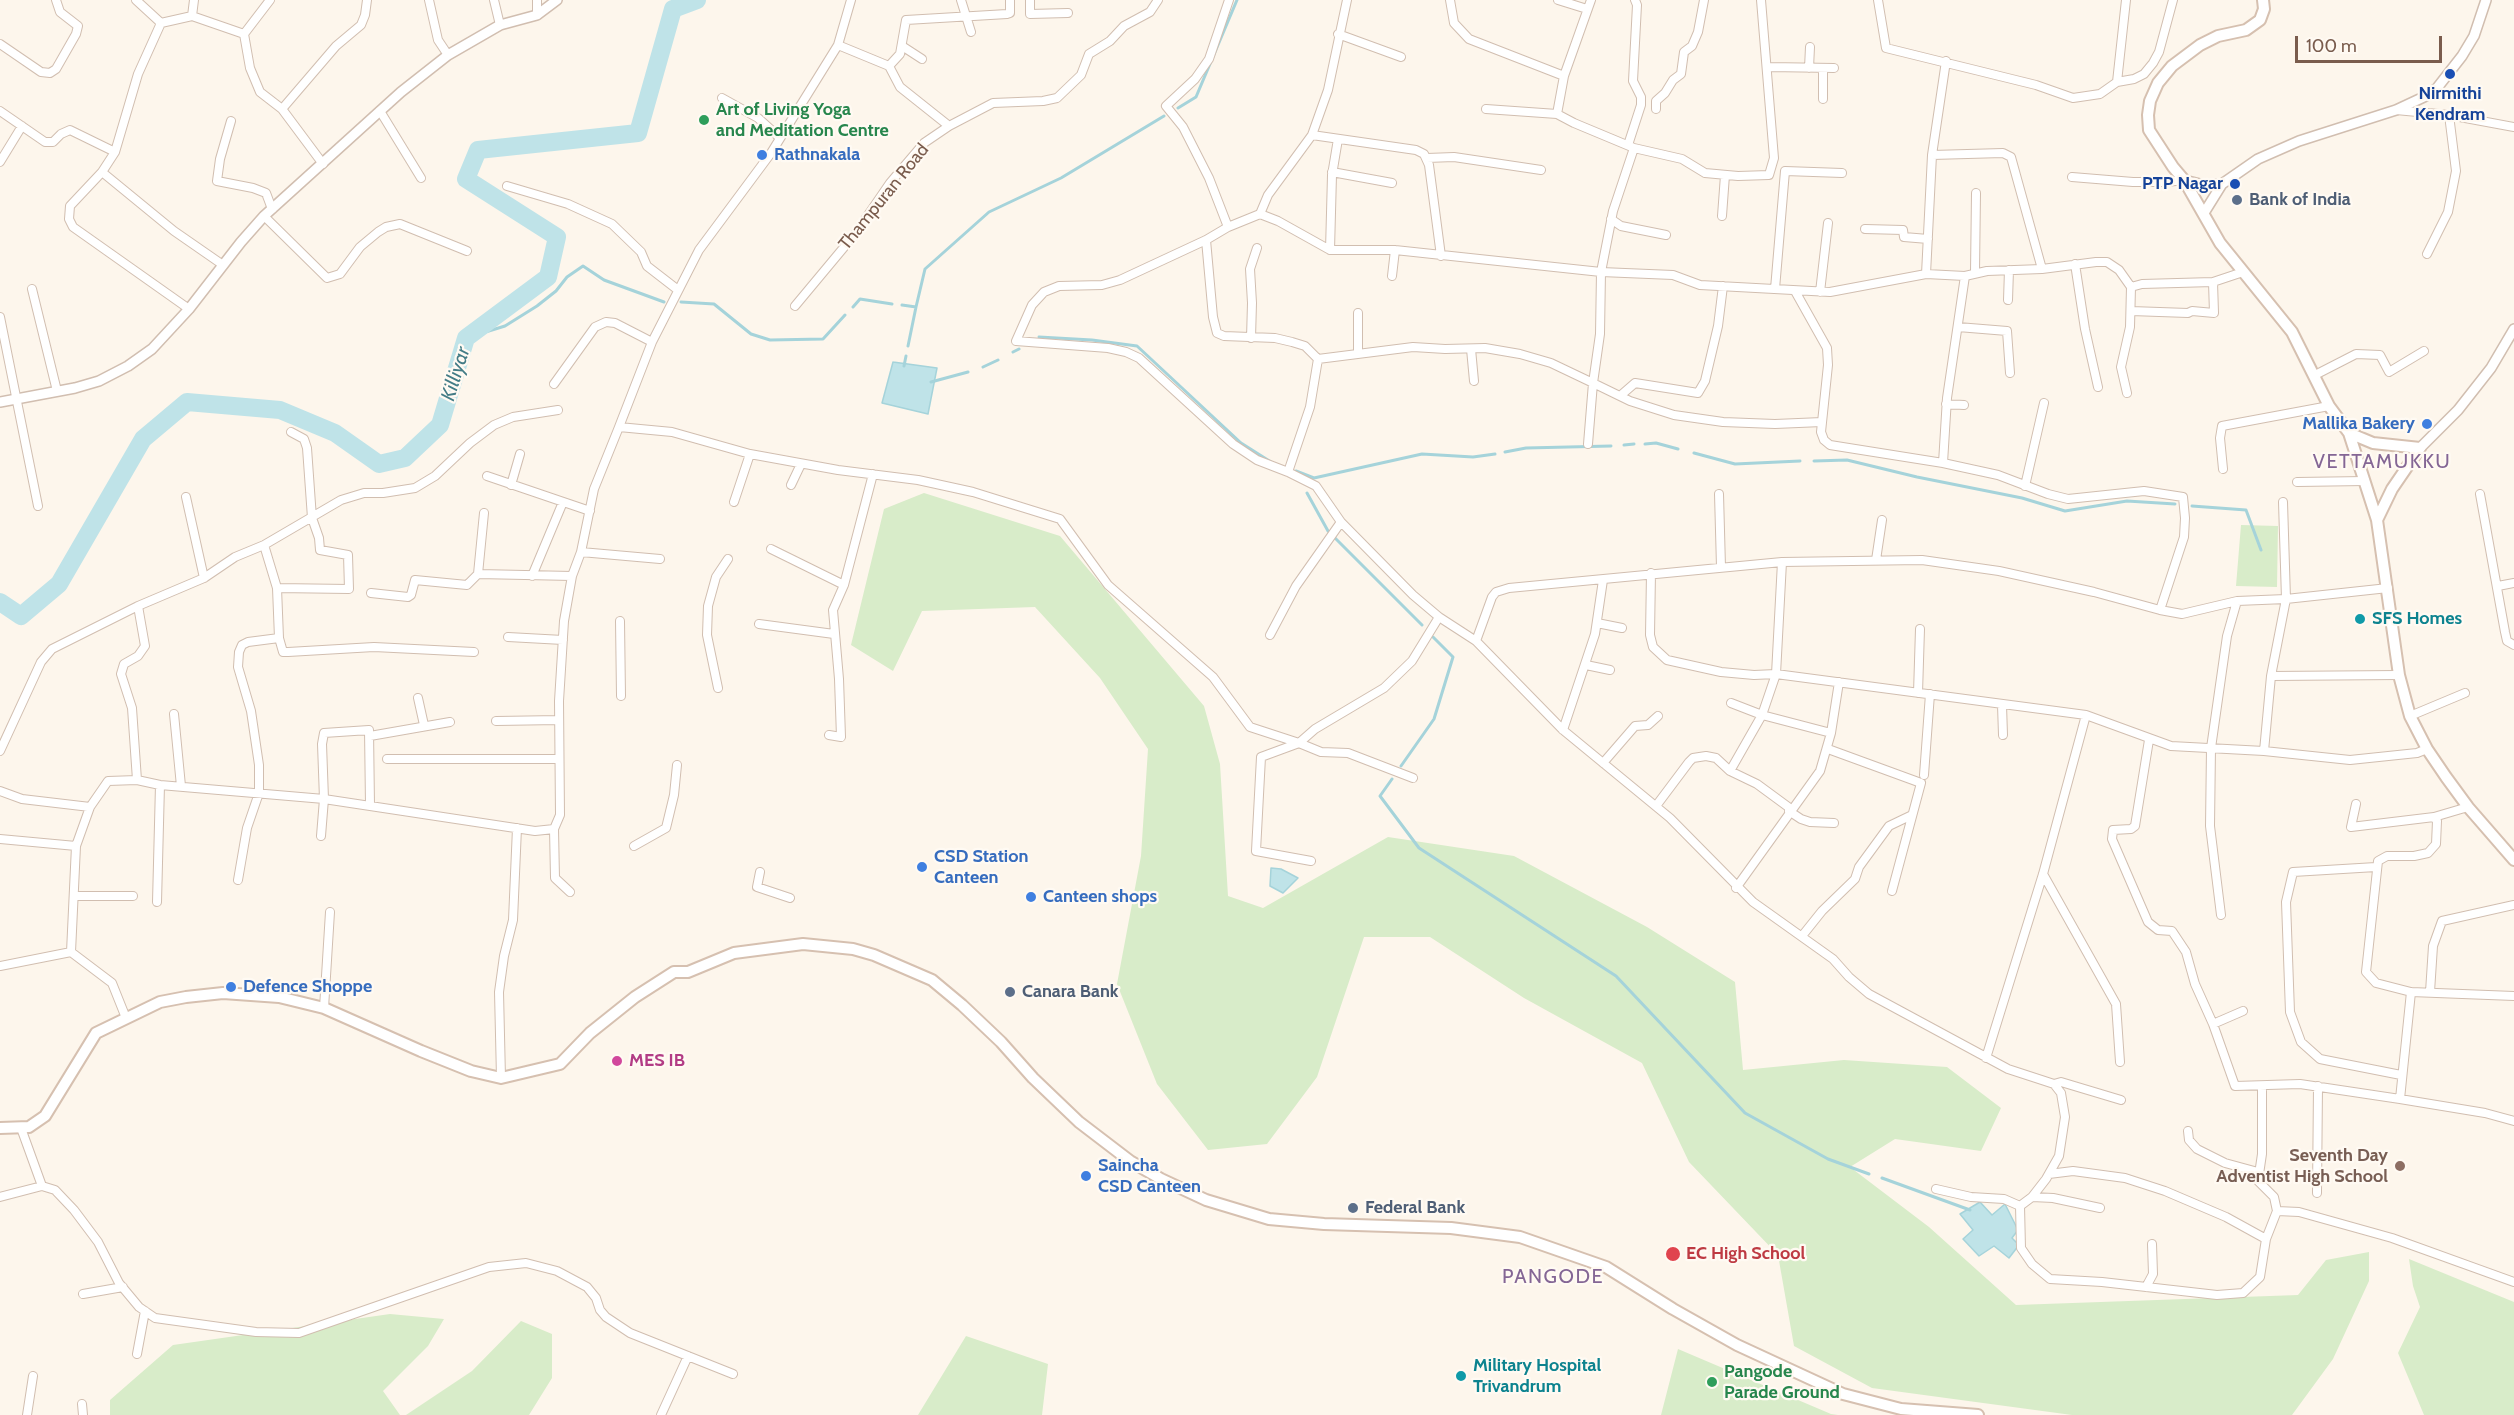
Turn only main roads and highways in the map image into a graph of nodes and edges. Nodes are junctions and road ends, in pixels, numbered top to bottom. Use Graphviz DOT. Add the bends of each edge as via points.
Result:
graph roads {
  1 [pos="2263,0"];
  2 [pos="2349,434"];
  3 [pos="2377,520"];
  4 [pos="2514,860"];
  5 [pos="0,1128"];
  6 [pos="1978,1415"];
  1 -- 2 [label="main road" via="2260,20 2246,30 2200,45 2172,66 2150,101 2149,130 2184,180 2220,243 2292,332 2329,406"];
  2 -- 3 [label="main road"];
  2 -- 3 [label="main road" via="2373,443 2420,448"];
  3 -- 4 [label="main road" via="2399,675 2410,716 2427,749 2468,807"];
  5 -- 6 [label="main road" via="29,1127 45,1116 96,1033 160,1002 224,993 279,997 324,1008 471,1071 501,1078 560,1064 590,1033 674,972 688,972 734,953 803,944 853,949 932,980 1001,1042 1079,1122 1130,1161 1206,1200 1269,1219 1451,1228 1520,1237 1606,1268 1737,1345 1843,1394 1901,1408"];
}
